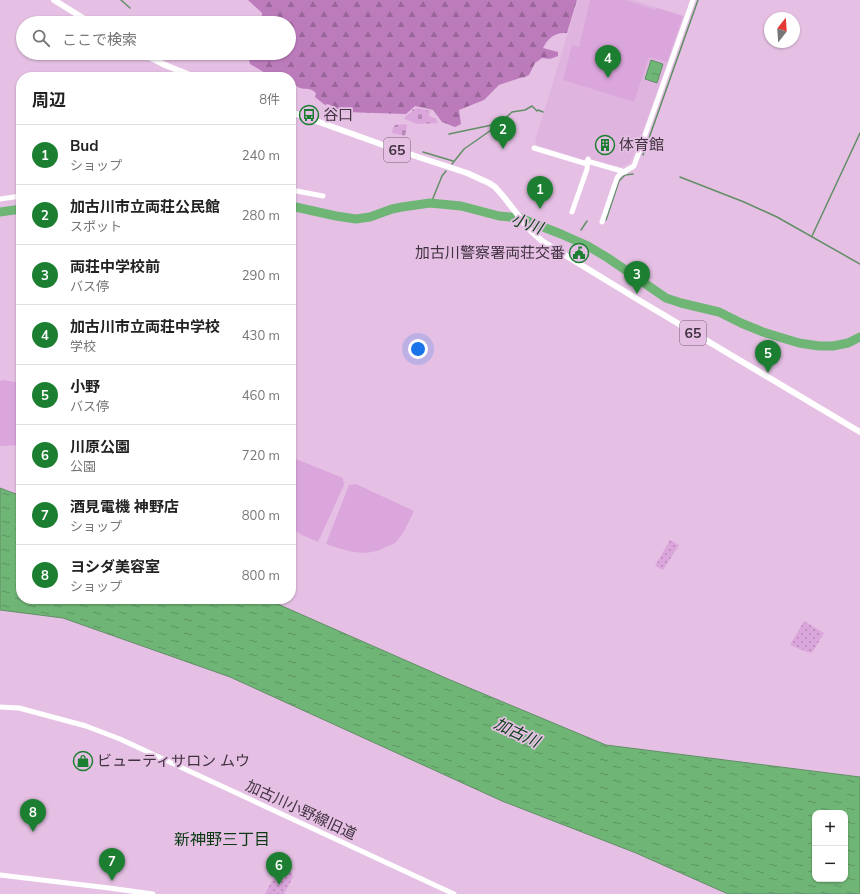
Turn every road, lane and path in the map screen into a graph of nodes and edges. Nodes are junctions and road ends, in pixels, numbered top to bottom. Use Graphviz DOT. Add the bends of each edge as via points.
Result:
graph roads {
  1 [pos="54,0"];
  2 [pos="693,0"];
  3 [pos="80,16"];
  4 [pos="155,60"];
  5 [pos="182,72"];
  6 [pos="296,114"];
  7 [pos="534,148"];
  8 [pos="588,161"];
  9 [pos="625,172"];
  10 [pos="296,191"];
  11 [pos="323,196"];
  12 [pos="16,197"];
  13 [pos="0,199"];
  14 [pos="572,212"];
  15 [pos="602,222"];
  16 [pos="860,432"];
  17 [pos="0,707"];
  18 [pos="0,875"];
  19 [pos="153,894"];
  20 [pos="454,894"];
  1 -- 3 [label="main road"];
  2 -- 9 [label="street" via="634,166"];
  4 -- 5 [label="main road"];
  6 -- 16 [label="main road, 65" via="489,183 537,237"];
  7 -- 8 [label="street"];
  8 -- 9 [label="street"];
  8 -- 14 [label="street"];
  9 -- 15 [label="street" via="617,178"];
  10 -- 11 [label="street"];
  12 -- 13 [label="street"];
  17 -- 20 [label="street, 加古川小野線旧道" via="19,708 86,726 120,739"];
  18 -- 19 [label="street"];
}
